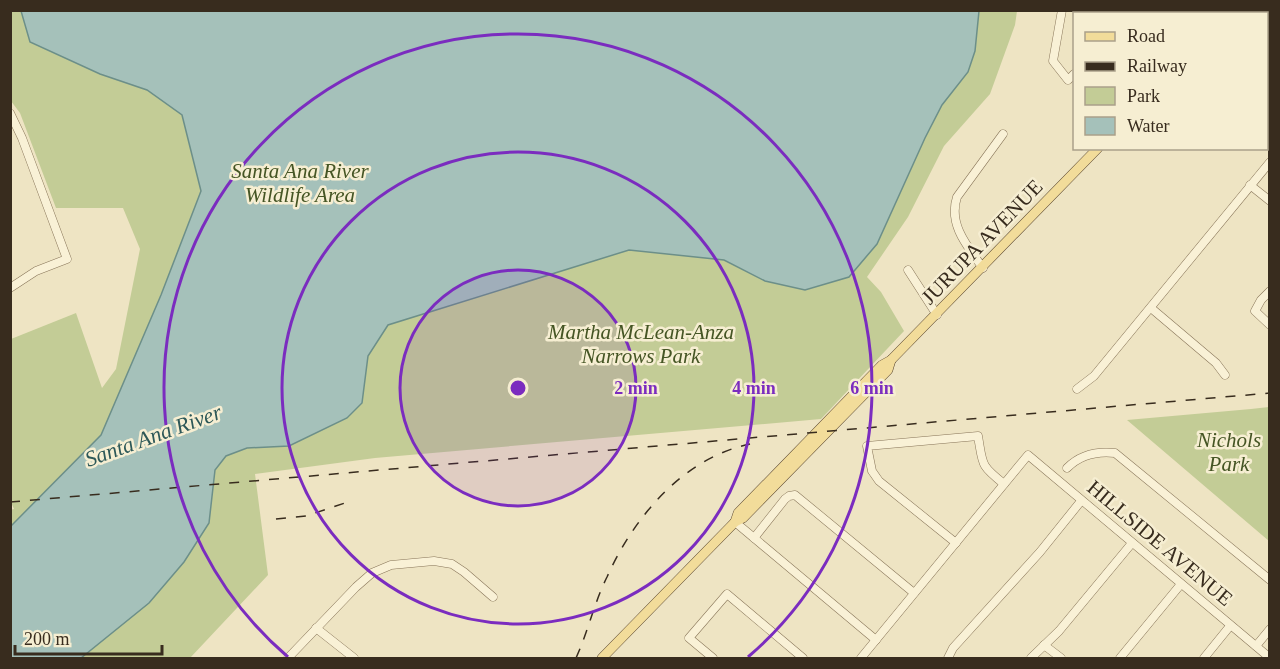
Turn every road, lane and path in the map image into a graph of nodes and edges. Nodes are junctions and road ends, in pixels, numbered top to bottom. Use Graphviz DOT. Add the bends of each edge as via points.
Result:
graph roads {
  1 [pos="1062,10"];
  2 [pos="1071,77"];
  3 [pos="10,113"];
  4 [pos="1004,134"];
  5 [pos="1096,150"];
  6 [pos="1269,162"];
  7 [pos="1250,185"];
  8 [pos="1269,201"];
  9 [pos="983,268"];
  10 [pos="908,270"];
  11 [pos="10,288"];
  12 [pos="1269,291"];
  13 [pos="1151,308"];
  14 [pos="937,315"];
  15 [pos="1269,325"];
  16 [pos="1226,375"];
  17 [pos="1077,389"];
  18 [pos="1066,468"];
  19 [pos="1004,484"];
  20 [pos="1082,501"];
  21 [pos="735,522"];
  22 [pos="754,538"];
  23 [pos="956,543"];
  24 [pos="1132,543"];
  25 [pos="1269,580"];
  26 [pos="1181,584"];
  27 [pos="914,593"];
  28 [pos="493,597"];
  29 [pos="1230,626"];
  30 [pos="316,628"];
  31 [pos="1269,629"];
  32 [pos="876,640"];
  33 [pos="1044,645"];
  34 [pos="1256,646"];
  35 [pos="288,658"];
  36 [pos="354,658"];
  37 [pos="602,658"];
  38 [pos="713,658"];
  39 [pos="803,658"];
  40 [pos="861,658"];
  41 [pos="948,658"];
  42 [pos="1031,658"];
  43 [pos="1061,658"];
  44 [pos="1120,658"];
  45 [pos="1204,658"];
  46 [pos="1269,658"];
  1 -- 2 [label="street" via="1053,61"];
  3 -- 11 [label="street" via="67,259 36,271"];
  4 -- 9 [label="street" via="957,197 953,209 954,220"];
  5 -- 9 [label="main road, JURUPA AVENUE"];
  6 -- 7 [label="street"];
  7 -- 8 [label="street"];
  7 -- 13 [label="street"];
  9 -- 14 [label="main road, JURUPA AVENUE"];
  10 -- 14 [label="street"];
  12 -- 15 [label="street" via="1255,311"];
  13 -- 16 [label="street"];
  13 -- 17 [label="street" via="1094,376"];
  14 -- 21 [label="main road, JURUPA AVENUE" via="891,360 888,370"];
  18 -- 25 [label="street" via="1080,458 1115,453"];
  19 -- 20 [label="street, HILLSIDE AVENUE" via="1028,455"];
  19 -- 23 [label="street"];
  19 -- 23 [label="street" via="982,464 978,435 867,446 872,471 879,481"];
  20 -- 24 [label="street, HILLSIDE AVENUE"];
  20 -- 41 [label="street"];
  21 -- 22 [label="street"];
  21 -- 37 [label="main road, JURUPA AVENUE"];
  22 -- 27 [label="street" via="785,499 795,495"];
  22 -- 32 [label="street"];
  23 -- 27 [label="street"];
  24 -- 26 [label="street, HILLSIDE AVENUE"];
  24 -- 33 [label="street"];
  26 -- 29 [label="street, HILLSIDE AVENUE"];
  26 -- 44 [label="street"];
  27 -- 32 [label="street"];
  28 -- 30 [label="street" via="452,564 434,561 392,565 372,573"];
  29 -- 34 [label="street, HILLSIDE AVENUE"];
  29 -- 45 [label="street"];
  30 -- 35 [label="street"];
  30 -- 36 [label="street"];
  31 -- 34 [label="street"];
  32 -- 40 [label="street"];
  33 -- 42 [label="street"];
  33 -- 43 [label="street"];
  34 -- 46 [label="street, HILLSIDE AVENUE"];
  38 -- 39 [label="street" via="689,638 727,594"];
}
